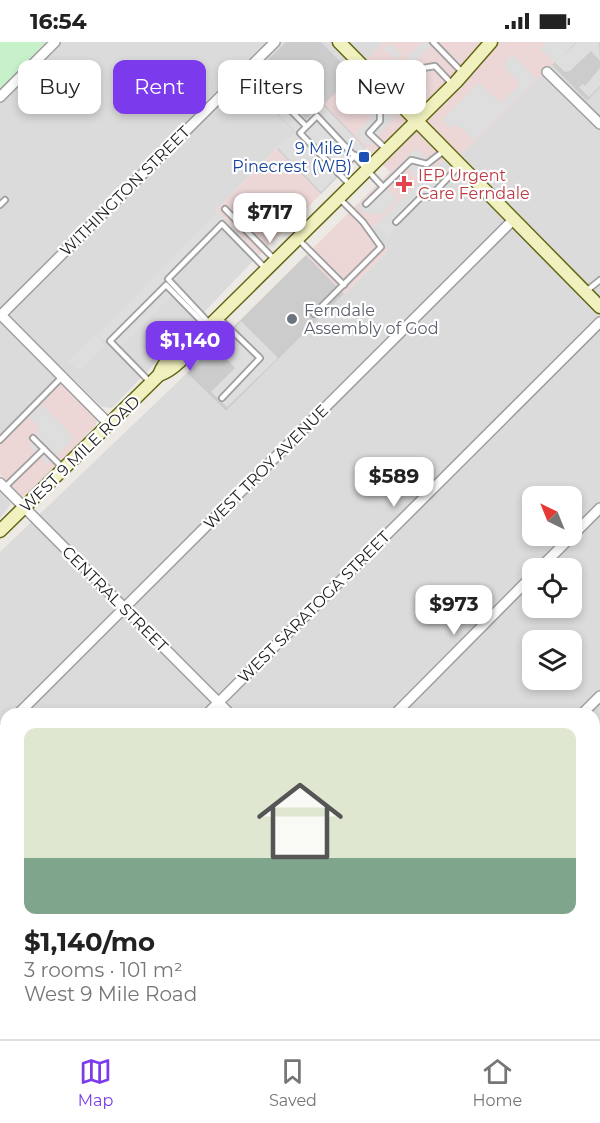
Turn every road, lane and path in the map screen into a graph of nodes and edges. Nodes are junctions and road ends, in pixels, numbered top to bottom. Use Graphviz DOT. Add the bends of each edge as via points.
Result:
graph roads {
  1 [pos="55,42"];
  2 [pos="274,42"];
  3 [pos="339,42"];
  4 [pos="433,42"];
  5 [pos="485,44"];
  6 [pos="257,60"];
  7 [pos="356,60"];
  8 [pos="426,68"];
  9 [pos="547,72"];
  10 [pos="464,74"];
  11 [pos="453,85"];
  12 [pos="0,97"];
  13 [pos="218,99"];
  14 [pos="294,114"];
  15 [pos="380,114"];
  16 [pos="411,114"];
  17 [pos="417,120"];
  18 [pos="600,124"];
  19 [pos="306,126"];
  20 [pos="387,150"];
  21 [pos="445,150"];
  22 [pos="355,155"];
  23 [pos="460,164"];
  24 [pos="366,170"];
  25 [pos="338,173"];
  26 [pos="351,186"];
  27 [pos="383,187"];
  28 [pos="339,198"];
  29 [pos="5,200"];
  30 [pos="366,204"];
  31 [pos="0,206"];
  32 [pos="225,208"];
  33 [pos="513,220"];
  34 [pos="396,222"];
  35 [pos="297,238"];
  36 [pos="275,260"];
  37 [pos="266,269"];
  38 [pos="600,280"];
  39 [pos="344,285"];
  40 [pos="585,292"];
  41 [pos="600,307"];
  42 [pos="0,314"];
  43 [pos="314,315"];
  44 [pos="600,322"];
  45 [pos="212,323"];
  46 [pos="62,377"];
  47 [pos="155,379"];
  48 [pos="222,398"];
  49 [pos="110,425"];
  50 [pos="33,438"];
  51 [pos="0,440"];
  52 [pos="44,449"];
  53 [pos="64,469"];
  54 [pos="2,485"];
  55 [pos="24,508"];
  56 [pos="600,508"];
  57 [pos="0,531"];
  58 [pos="550,558"];
  59 [pos="522,586"];
  60 [pos="124,609"];
  61 [pos="600,696"];
  62 [pos="218,702"];
  63 [pos="24,708"];
  64 [pos="212,708"];
  65 [pos="224,708"];
  66 [pos="401,708"];
  67 [pos="588,708"];
  1 -- 12 [label="street"];
  2 -- 6 [label="street, WITHINGTON STREET"];
  3 -- 7 [label="main road"];
  4 -- 10 [label="lane"];
  5 -- 10 [label="main road, WEST 9 MILE ROAD"];
  8 -- 11 [label="lane" via="435,66"];
  9 -- 18 [label="street"];
  10 -- 11 [label="main road, WEST 9 MILE ROAD"];
  11 -- 17 [label="main road, WEST 9 MILE ROAD"];
  13 -- 42 [label="street, WITHINGTON STREET"];
  14 -- 19 [label="lane"];
  15 -- 20 [label="lane" via="380,121 369,133"];
  16 -- 17 [label="main road"];
  17 -- 20 [label="main road, WEST 9 MILE ROAD"];
  17 -- 21 [label="main road"];
  19 -- 22 [label="lane" via="317,116"];
  19 -- 25 [label="lane" via="300,133"];
  20 -- 24 [label="main road, WEST 9 MILE ROAD"];
  21 -- 23 [label="main road"];
  21 -- 27 [label="lane" via="427,164 411,160"];
  22 -- 24 [label="lane"];
  22 -- 25 [label="lane"];
  23 -- 33 [label="main road"];
  23 -- 34 [label="lane" via="430,197 421,197"];
  24 -- 26 [label="main road, WEST 9 MILE ROAD"];
  24 -- 27 [label="lane"];
  25 -- 26 [label="lane"];
  26 -- 28 [label="main road, WEST 9 MILE ROAD"];
  27 -- 30 [label="lane"];
  28 -- 35 [label="main road, WEST 9 MILE ROAD"];
  28 -- 39 [label="lane" via="381,246"];
  29 -- 31 [label="lane"];
  32 -- 36 [label="lane"];
  33 -- 40 [label="main road"];
  33 -- 60 [label="street, WEST TROY AVENUE"];
  35 -- 36 [label="main road, WEST 9 MILE ROAD"];
  35 -- 39 [label="lane"];
  36 -- 37 [label="main road, WEST 9 MILE ROAD"];
  37 -- 45 [label="main road, WEST 9 MILE ROAD"];
  37 -- 45 [label="lane" via="222,224 168,279"];
  38 -- 40 [label="lane"];
  39 -- 43 [label="lane"];
  40 -- 41 [label="main road"];
  42 -- 46 [label="street"];
  44 -- 62 [label="street, WEST SARATOGA STREET"];
  45 -- 47 [label="main road, WEST 9 MILE ROAD" via="172,368"];
  45 -- 47 [label="lane" via="166,285 110,340"];
  45 -- 48 [label="lane" via="260,358"];
  46 -- 49 [label="street"];
  46 -- 51 [label="lane"];
  47 -- 49 [label="main road, WEST 9 MILE ROAD"];
  49 -- 53 [label="main road, WEST 9 MILE ROAD"];
  50 -- 52 [label="lane"];
  52 -- 53 [label="lane"];
  52 -- 54 [label="lane"];
  53 -- 55 [label="main road, WEST 9 MILE ROAD"];
  54 -- 55 [label="street, CENTRAL STREET"];
  55 -- 57 [label="main road, WEST 9 MILE ROAD"];
  55 -- 60 [label="street, CENTRAL STREET"];
  56 -- 58 [label="street"];
  59 -- 66 [label="street"];
  60 -- 62 [label="street, CENTRAL STREET"];
  60 -- 63 [label="street, WEST TROY AVENUE"];
  61 -- 67 [label="street"];
  62 -- 64 [label="street, WEST SARATOGA STREET"];
  62 -- 65 [label="street, CENTRAL STREET"];
}
